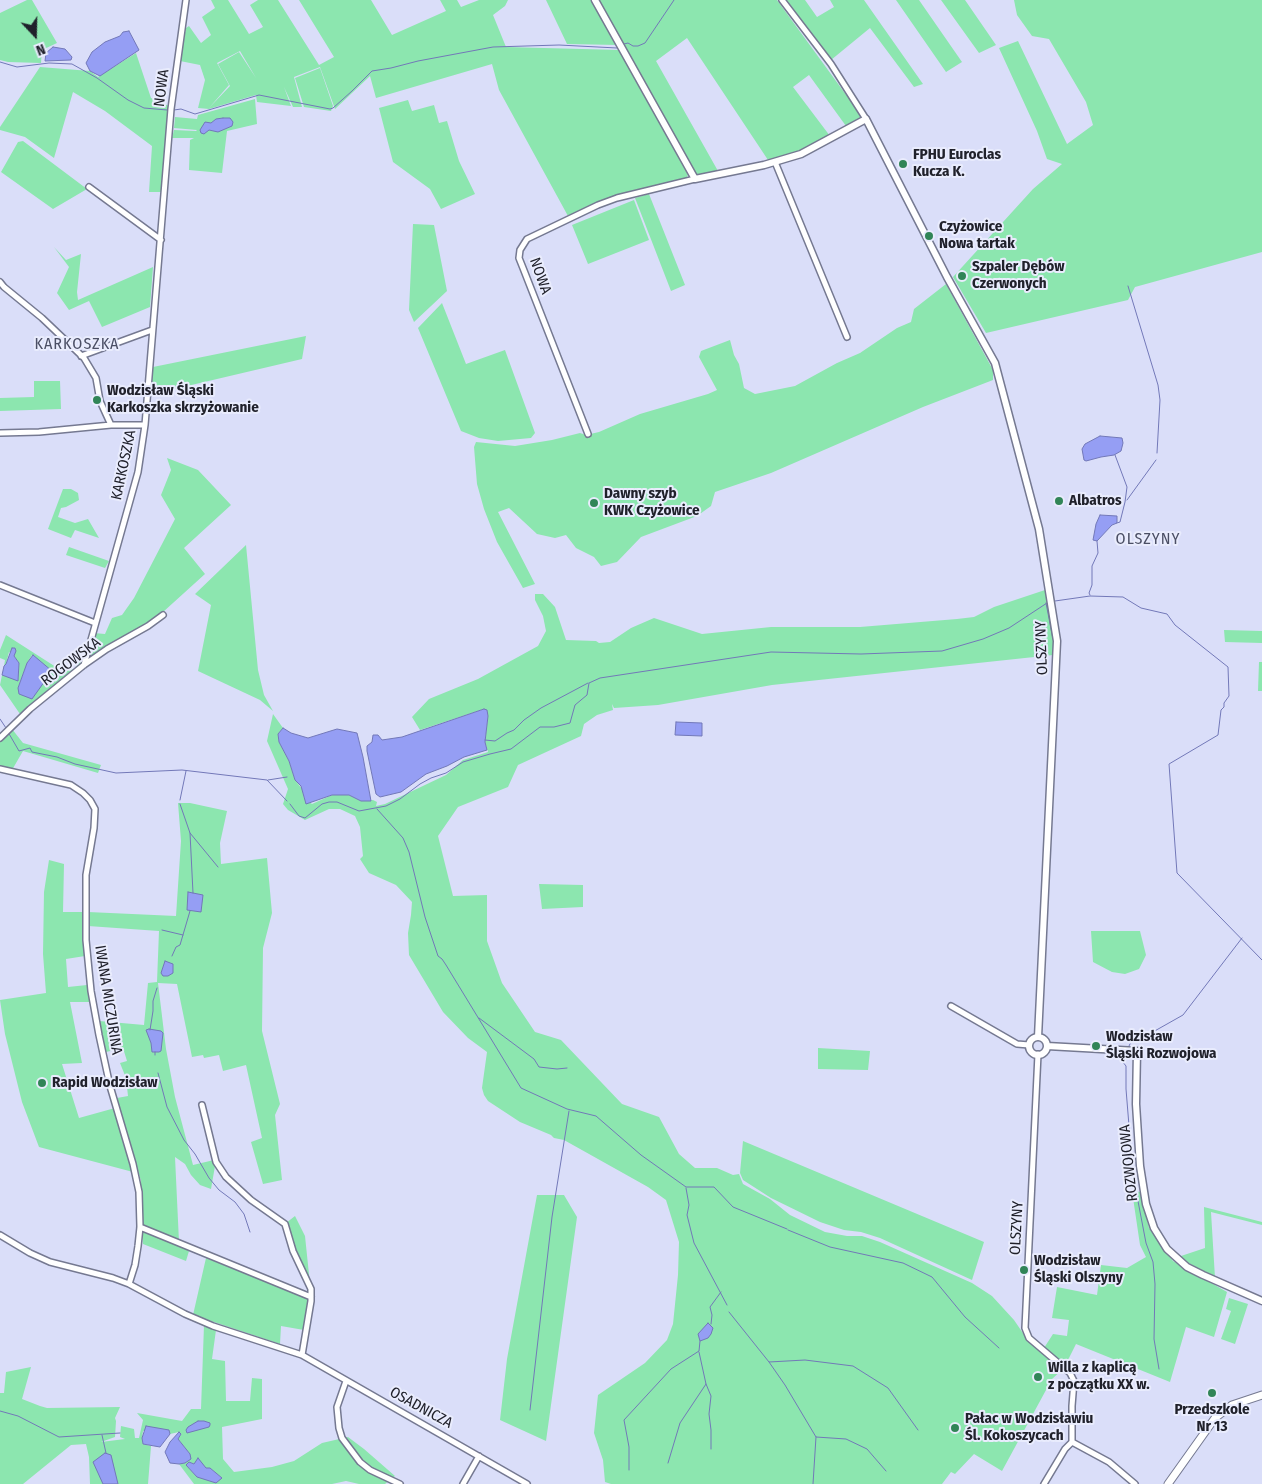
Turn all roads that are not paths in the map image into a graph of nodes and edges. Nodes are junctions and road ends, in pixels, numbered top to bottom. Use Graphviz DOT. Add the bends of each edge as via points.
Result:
graph roads {
  1 [pos="186,0"];
  2 [pos="595,0"];
  3 [pos="782,0"];
  4 [pos="866,119"];
  5 [pos="775,162"];
  6 [pos="696,179"];
  7 [pos="88,187"];
  8 [pos="161,240"];
  9 [pos="0,282"];
  10 [pos="152,330"];
  11 [pos="847,337"];
  12 [pos="82,356"];
  13 [pos="111,425"];
  14 [pos="145,425"];
  15 [pos="0,433"];
  16 [pos="588,434"];
  17 [pos="0,585"];
  18 [pos="163,615"];
  19 [pos="95,623"];
  20 [pos="84,665"];
  21 [pos="2,736"];
  22 [pos="0,769"];
  23 [pos="951,1006"];
  24 [pos="1038,1037"];
  25 [pos="1029,1045"];
  26 [pos="1046,1046"];
  27 [pos="1038,1054"];
  28 [pos="202,1105"];
  29 [pos="140,1227"];
  30 [pos="0,1234"];
  31 [pos="129,1284"];
  32 [pos="312,1297"];
  33 [pos="1262,1301"];
  34 [pos="302,1355"];
  35 [pos="346,1381"];
  36 [pos="1262,1395"];
  37 [pos="1072,1442"];
  38 [pos="479,1456"];
  39 [pos="400,1484"];
  40 [pos="463,1484"];
  41 [pos="527,1484"];
  42 [pos="1044,1484"];
  43 [pos="1135,1484"];
  44 [pos="1168,1484"];
  1 -- 8 [label="street, NOWA" via="171,109"];
  2 -- 6 [label="street"];
  3 -- 4 [label="street" via="831,64"];
  4 -- 5 [label="street, NOWA" via="801,154"];
  4 -- 24 [label="street, OLSZYNY" via="991,355 1039,529 1057,641"];
  5 -- 6 [label="street, NOWA"];
  5 -- 11 [label="street"];
  6 -- 16 [label="street, NOWA" via="598,205 527,239 520,250 523,268"];
  7 -- 8 [label="street"];
  8 -- 10 [label="street, NOWA"];
  9 -- 12 [label="street, KARKOSZKA"];
  10 -- 12 [label="street"];
  10 -- 14 [label="street, NOWA"];
  12 -- 13 [label="street, KARKOSZKA" via="96,378 102,407"];
  13 -- 14 [label="street, KARKOSZKA"];
  13 -- 15 [label="street"];
  14 -- 19 [label="street, KARKOSZKA" via="138,472"];
  17 -- 19 [label="street"];
  18 -- 20 [label="street, ROGOWSKA"];
  19 -- 20 [label="street, KARKOSZKA"];
  20 -- 21 [label="street, ROGOWSKA"];
  22 -- 29 [label="street, IWANA MICZURINA" via="71,785 90,800 94,809 86,875 86,940 91,991 105,1065 138,1181"];
  23 -- 25 [label="street" via="1017,1044"];
  24 -- 25 [label="street"];
  24 -- 26 [label="street"];
  25 -- 27 [label="street"];
  26 -- 27 [label="street" via="1044,1052"];
  26 -- 33 [label="street, ROZWOJOWA" via="1137,1051 1140,1166 1146,1204 1154,1228 1167,1249 1187,1267"];
  27 -- 37 [label="street, OLSZYNY" via="1025,1328 1029,1338 1070,1373 1074,1382"];
  28 -- 32 [label="street" via="216,1162 237,1188 285,1224"];
  29 -- 31 [label="street, IWANA MICZURINA"];
  29 -- 32 [label="street"];
  30 -- 31 [label="street" via="50,1262"];
  31 -- 34 [label="street" via="213,1326"];
  32 -- 34 [label="street"];
  34 -- 35 [label="street, OSADNICZA"];
  35 -- 38 [label="street, OSADNICZA"];
  35 -- 39 [label="street" via="337,1407 342,1438 370,1470"];
  36 -- 44 [label="main road" via="1232,1405 1215,1418"];
  37 -- 42 [label="street"];
  37 -- 43 [label="street" via="1109,1462"];
  38 -- 40 [label="street"];
  38 -- 41 [label="street, OSADNICZA"];
}
